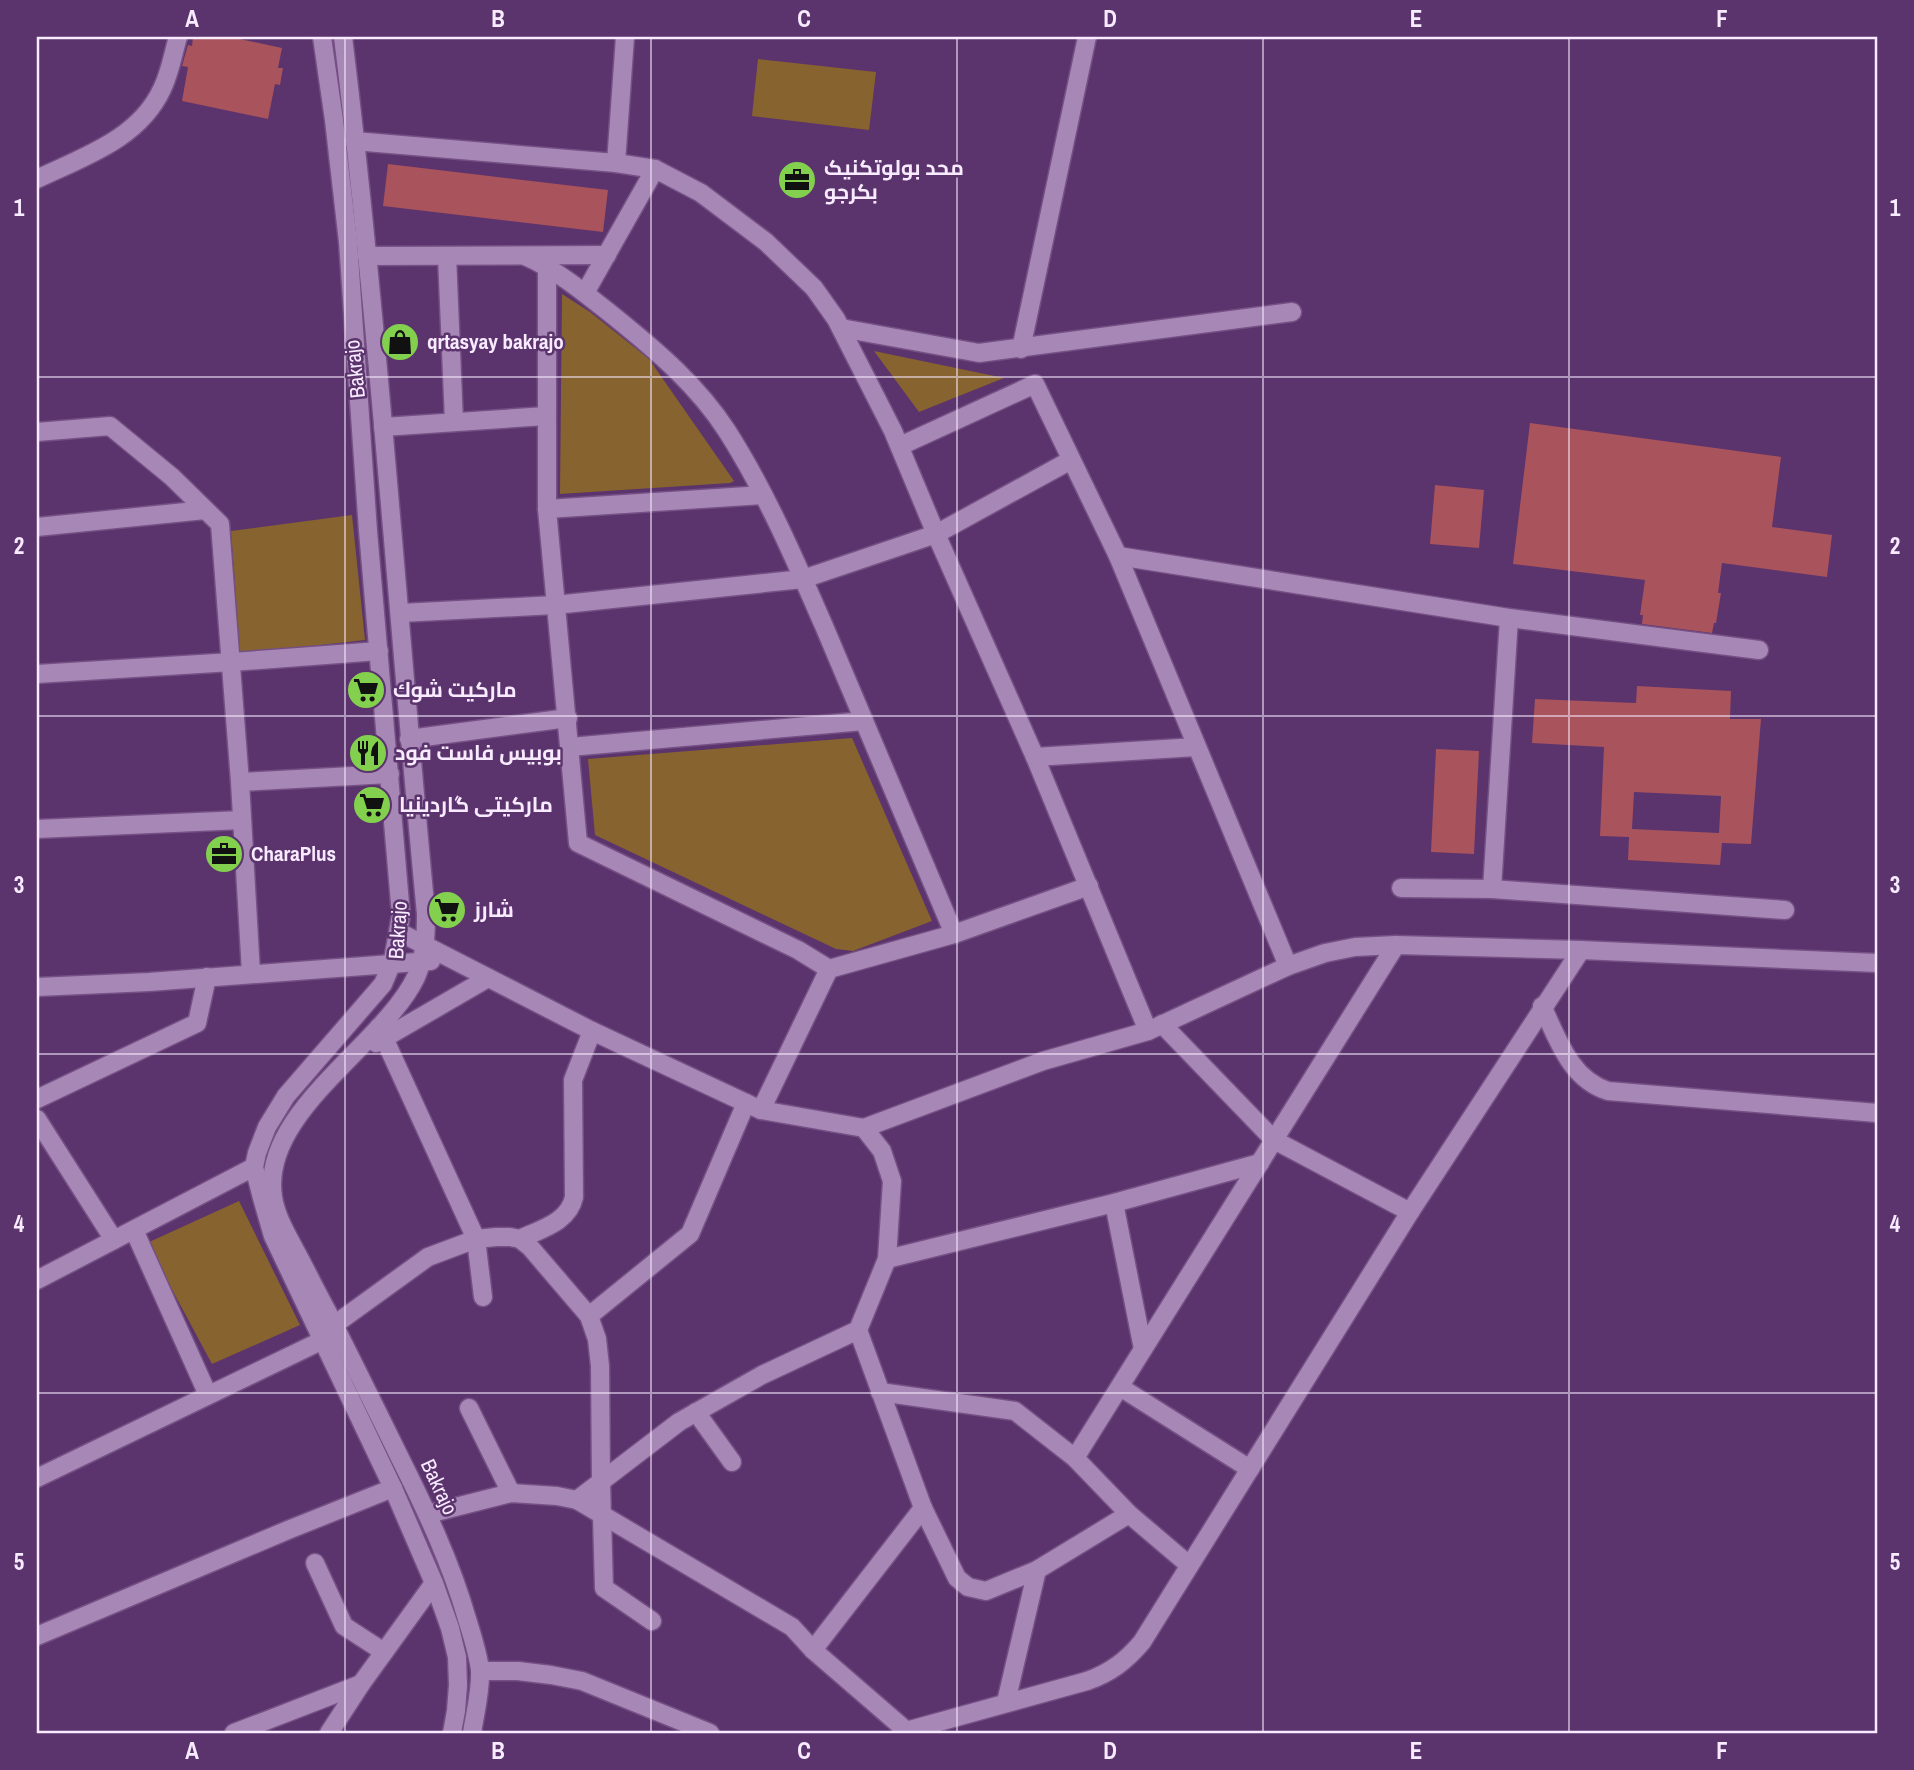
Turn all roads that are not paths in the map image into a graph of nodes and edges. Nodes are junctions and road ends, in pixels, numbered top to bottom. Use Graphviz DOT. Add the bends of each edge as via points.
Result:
graph roads {
  1 [pos="178,37"];
  2 [pos="322,37"];
  3 [pos="343,37"];
  4 [pos="625,37"];
  5 [pos="1087,37"];
  6 [pos="354,141"];
  7 [pos="616,163"];
  8 [pos="655,169"];
  9 [pos="37,179"];
  10 [pos="607,255"];
  11 [pos="367,256"];
  12 [pos="447,256"];
  13 [pos="525,256"];
  14 [pos="547,266"];
  15 [pos="585,293"];
  16 [pos="1292,312"];
  17 [pos="841,328"];
  18 [pos="1021,349"];
  19 [pos="546,415"];
  20 [pos="454,422"];
  21 [pos="383,427"];
  22 [pos="37,432"];
  23 [pos="900,446"];
  24 [pos="1071,460"];
  25 [pos="763,495"];
  26 [pos="547,509"];
  27 [pos="205,510"];
  28 [pos="37,527"];
  29 [pos="936,534"];
  30 [pos="1118,556"];
  31 [pos="803,579"];
  32 [pos="555,605"];
  33 [pos="401,614"];
  34 [pos="1509,618"];
  35 [pos="1759,650"];
  36 [pos="379,651"];
  37 [pos="232,662"];
  38 [pos="37,674"];
  39 [pos="568,718"];
  40 [pos="864,721"];
  41 [pos="409,739"];
  42 [pos="570,747"];
  43 [pos="1196,747"];
  44 [pos="1035,757"];
  45 [pos="390,774"];
  46 [pos="240,782"];
  47 [pos="242,820"];
  48 [pos="37,828"];
  49 [pos="1089,886"];
  50 [pos="1401,888"];
  51 [pos="1492,889"];
  52 [pos="1785,910"];
  53 [pos="399,932"];
  54 [pos="954,934"];
  55 [pos="1396,945"];
  56 [pos="1581,950"];
  57 [pos="422,954"];
  58 [pos="1877,963"];
  59 [pos="392,964"];
  60 [pos="1288,966"];
  61 [pos="829,969"];
  62 [pos="251,974"];
  63 [pos="206,977"];
  64 [pos="488,978"];
  65 [pos="37,987"];
  66 [pos="1542,1006"];
  67 [pos="1155,1028"];
  68 [pos="592,1031"];
  69 [pos="382,1033"];
  70 [pos="37,1099"];
  71 [pos="753,1106"];
  72 [pos="1877,1113"];
  73 [pos="38,1123"];
  74 [pos="864,1128"];
  75 [pos="1274,1140"];
  76 [pos="1260,1163"];
  77 [pos="254,1167"];
  78 [pos="1114,1203"];
  79 [pos="1410,1212"];
  80 [pos="134,1230"];
  81 [pos="476,1239"];
  82 [pos="520,1239"];
  83 [pos="114,1240"];
  84 [pos="887,1258"];
  85 [pos="37,1280"];
  86 [pos="483,1297"];
  87 [pos="589,1316"];
  88 [pos="334,1325"];
  89 [pos="858,1330"];
  90 [pos="323,1340"];
  91 [pos="1143,1349"];
  92 [pos="1120,1387"];
  93 [pos="880,1392"];
  94 [pos="208,1395"];
  95 [pos="469,1408"];
  96 [pos="696,1412"];
  97 [pos="1075,1458"];
  98 [pos="732,1462"];
  99 [pos="1250,1469"];
  100 [pos="37,1478"];
  101 [pos="601,1481"];
  102 [pos="393,1488"];
  103 [pos="511,1493"];
  104 [pos="577,1500"];
  105 [pos="923,1508"];
  106 [pos="428,1514"];
  107 [pos="602,1514"];
  108 [pos="1129,1514"];
  109 [pos="315,1563"];
  110 [pos="1189,1565"];
  111 [pos="1037,1570"];
  112 [pos="434,1583"];
  113 [pos="652,1621"];
  114 [pos="37,1636"];
  115 [pos="813,1650"];
  116 [pos="384,1652"];
  117 [pos="480,1671"];
  118 [pos="361,1684"];
  119 [pos="1006,1702"];
  120 [pos="937,1729"];
  121 [pos="707,1732"];
  122 [pos="908,1732"];
  123 [pos="234,1733"];
  124 [pos="329,1733"];
  125 [pos="452,1733"];
  126 [pos="472,1733"];
  1 -- 9 [label="street" via="163,88 141,120 110,144"];
  2 -- 36 [label="street, Bakrajo" via="348,242"];
  3 -- 6 [label="street, Bakrajo"];
  4 -- 7 [label="street"];
  5 -- 18 [label="street"];
  6 -- 7 [label="street"];
  6 -- 11 [label="street, Bakrajo"];
  7 -- 8 [label="street"];
  8 -- 10 [label="street"];
  8 -- 17 [label="street" via="701,193 766,242 814,288"];
  10 -- 13 [label="street"];
  10 -- 15 [label="street"];
  11 -- 12 [label="street"];
  11 -- 21 [label="street, Bakrajo"];
  12 -- 13 [label="street"];
  12 -- 20 [label="street"];
  13 -- 14 [label="street"];
  14 -- 15 [label="street"];
  14 -- 19 [label="street"];
  15 -- 25 [label="street" via="680,372 726,430"];
  16 -- 18 [label="street"];
  17 -- 18 [label="street" via="979,354"];
  17 -- 23 [label="street"];
  19 -- 20 [label="street"];
  19 -- 26 [label="street"];
  20 -- 21 [label="street"];
  21 -- 33 [label="street, Bakrajo"];
  22 -- 27 [label="street" via="110,426"];
  23 -- 24 [label="street" via="1035,384"];
  23 -- 29 [label="street"];
  24 -- 29 [label="street"];
  24 -- 30 [label="street"];
  25 -- 26 [label="street"];
  25 -- 31 [label="street"];
  26 -- 32 [label="street"];
  27 -- 28 [label="street"];
  27 -- 37 [label="street" via="220,524"];
  29 -- 31 [label="street"];
  29 -- 44 [label="street"];
  30 -- 34 [label="street"];
  30 -- 43 [label="street"];
  31 -- 32 [label="street"];
  31 -- 40 [label="street"];
  32 -- 33 [label="street"];
  32 -- 39 [label="street"];
  33 -- 41 [label="street, Bakrajo"];
  34 -- 35 [label="street"];
  34 -- 51 [label="street"];
  36 -- 37 [label="street"];
  36 -- 45 [label="street, Bakrajo"];
  37 -- 38 [label="street"];
  37 -- 46 [label="street"];
  39 -- 41 [label="street"];
  39 -- 42 [label="street"];
  40 -- 42 [label="street"];
  40 -- 54 [label="street"];
  41 -- 57 [label="street, Bakrajo" via="426,914"];
  42 -- 61 [label="street" via="578,843"];
  43 -- 44 [label="street"];
  43 -- 60 [label="street"];
  44 -- 49 [label="street"];
  45 -- 46 [label="street"];
  45 -- 53 [label="street, Bakrajo"];
  46 -- 47 [label="street"];
  47 -- 48 [label="street"];
  47 -- 62 [label="street"];
  49 -- 54 [label="street"];
  49 -- 67 [label="street"];
  50 -- 51 [label="street"];
  51 -- 52 [label="street"];
  53 -- 57 [label="street"];
  53 -- 59 [label="street, Bakrajo"];
  54 -- 61 [label="street"];
  55 -- 56 [label="street"];
  55 -- 60 [label="street" via="1354,947"];
  55 -- 75 [label="street"];
  56 -- 58 [label="street"];
  56 -- 66 [label="street"];
  57 -- 59 [label="street"];
  57 -- 64 [label="street" via="452,960"];
  57 -- 69 [label="street, Bakrajo" via="409,990"];
  59 -- 62 [label="street"];
  59 -- 77 [label="street, Bakrajo" via="383,984 286,1096 261,1140"];
  60 -- 67 [label="street"];
  61 -- 71 [label="street"];
  62 -- 63 [label="street"];
  63 -- 65 [label="street"];
  63 -- 70 [label="street" via="197,1023"];
  64 -- 68 [label="street"];
  64 -- 69 [label="street"];
  66 -- 72 [label="street" via="1574,1068 1597,1088"];
  66 -- 79 [label="street"];
  67 -- 74 [label="street" via="1044,1061"];
  67 -- 75 [label="street"];
  68 -- 71 [label="street"];
  68 -- 82 [label="street" via="573,1080 572,1204 564,1217"];
  69 -- 81 [label="street"];
  69 -- 88 [label="street, Bakrajo" via="310,1098 276,1156 272,1176 279,1220"];
  71 -- 74 [label="street"];
  71 -- 87 [label="street" via="691,1234"];
  73 -- 83 [label="street"];
  74 -- 84 [label="street" via="882,1151 892,1181"];
  75 -- 76 [label="street"];
  75 -- 79 [label="street"];
  76 -- 78 [label="street"];
  76 -- 91 [label="street"];
  77 -- 80 [label="street"];
  77 -- 90 [label="street, Bakrajo" via="273,1236"];
  78 -- 84 [label="street"];
  78 -- 91 [label="street"];
  79 -- 99 [label="street"];
  80 -- 83 [label="street"];
  80 -- 94 [label="street"];
  81 -- 82 [label="street"];
  81 -- 86 [label="street"];
  81 -- 88 [label="street" via="428,1257"];
  82 -- 87 [label="street"];
  83 -- 85 [label="street"];
  84 -- 89 [label="street"];
  87 -- 101 [label="street" via="600,1353"];
  88 -- 106 [label="street, Bakrajo"];
  89 -- 93 [label="street"];
  89 -- 96 [label="street"];
  90 -- 94 [label="street"];
  90 -- 102 [label="street, Bakrajo"];
  91 -- 92 [label="street"];
  92 -- 97 [label="street"];
  92 -- 99 [label="street"];
  93 -- 97 [label="street" via="1015,1411"];
  93 -- 105 [label="street"];
  94 -- 100 [label="street"];
  95 -- 103 [label="street"];
  96 -- 98 [label="street"];
  96 -- 101 [label="street"];
  97 -- 108 [label="street"];
  99 -- 110 [label="street"];
  101 -- 104 [label="street"];
  101 -- 107 [label="street"];
  102 -- 112 [label="street, Bakrajo"];
  102 -- 114 [label="street"];
  103 -- 104 [label="street"];
  103 -- 106 [label="street"];
  104 -- 107 [label="street"];
  105 -- 111 [label="street" via="957,1578 968,1587 986,1591"];
  105 -- 115 [label="street"];
  106 -- 117 [label="street, Bakrajo" via="456,1582"];
  107 -- 113 [label="street" via="604,1588"];
  107 -- 115 [label="street" via="792,1628"];
  108 -- 110 [label="street"];
  108 -- 111 [label="street"];
  109 -- 116 [label="street" via="344,1626"];
  110 -- 119 [label="street" via="1142,1642 1116,1667 1087,1681"];
  111 -- 119 [label="street"];
  112 -- 116 [label="street"];
  112 -- 125 [label="street, Bakrajo" via="457,1657"];
  115 -- 122 [label="street"];
  116 -- 118 [label="street"];
  117 -- 121 [label="street" via="529,1672 582,1681"];
  117 -- 126 [label="street, Bakrajo"];
  118 -- 123 [label="street"];
  118 -- 124 [label="street"];
  119 -- 120 [label="street"];
  120 -- 122 [label="street"];
}
